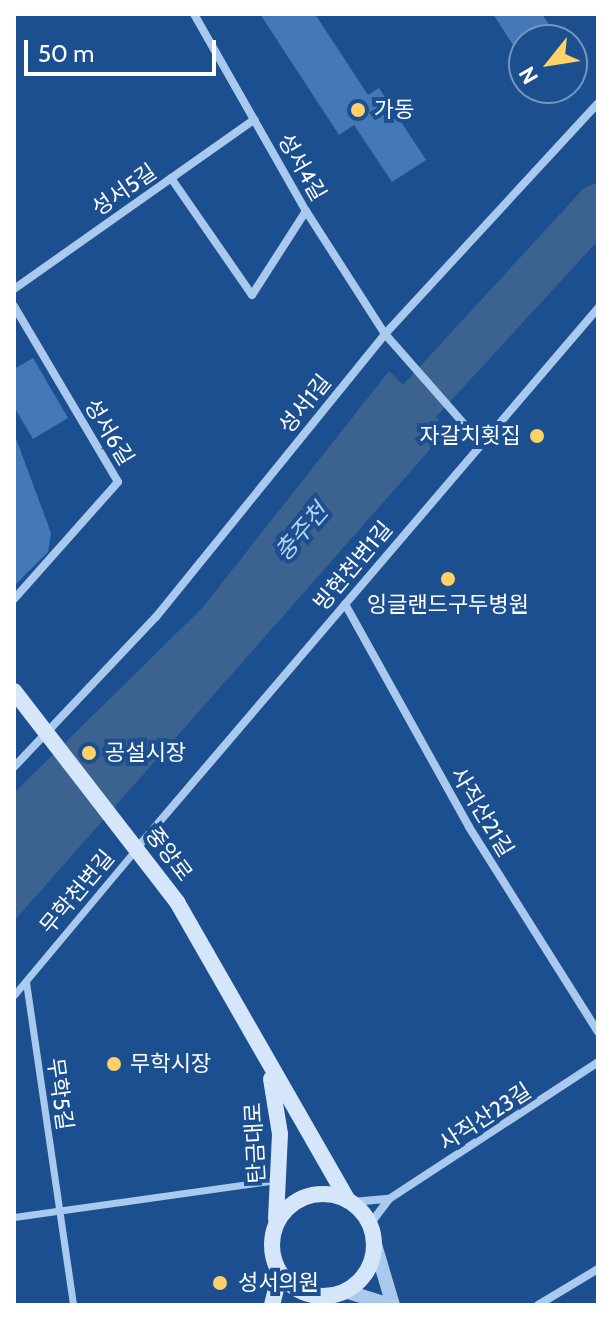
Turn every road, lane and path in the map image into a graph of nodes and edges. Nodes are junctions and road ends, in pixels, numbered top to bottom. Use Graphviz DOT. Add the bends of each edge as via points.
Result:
graph roads {
  1 [pos="194,14"];
  2 [pos="598,103"];
  3 [pos="254,120"];
  4 [pos="171,178"];
  5 [pos="306,211"];
  6 [pos="14,289"];
  7 [pos="14,306"];
  8 [pos="598,308"];
  9 [pos="385,334"];
  10 [pos="480,442"];
  11 [pos="14,599"];
  12 [pos="345,604"];
  13 [pos="14,691"];
  14 [pos="51,739"];
  15 [pos="14,767"];
  16 [pos="137,848"];
  17 [pos="26,982"];
  18 [pos="14,995"];
  19 [pos="598,1032"];
  20 [pos="266,1058"];
  21 [pos="598,1062"];
  22 [pos="281,1180"];
  23 [pos="389,1199"];
  24 [pos="349,1201"];
  25 [pos="59,1211"];
  26 [pos="14,1217"];
  27 [pos="275,1226"];
  28 [pos="372,1232"];
  29 [pos="598,1269"];
  30 [pos="280,1273"];
  31 [pos="345,1291"];
  32 [pos="316,1301"];
  33 [pos="73,1305"];
  34 [pos="272,1305"];
  35 [pos="391,1305"];
  36 [pos="538,1305"];
  1 -- 3 [label="street, 성서4길"];
  2 -- 9 [label="street, 성서1길"];
  3 -- 4 [label="street, 성서5길"];
  3 -- 5 [label="street, 성서4길"];
  4 -- 5 [label="street" via="252,295"];
  4 -- 6 [label="street, 성서5길"];
  5 -- 9 [label="street, 성서4길"];
  7 -- 11 [label="street, 성서6길" via="118,482"];
  8 -- 10 [label="street, 빙현천변1길"];
  9 -- 10 [label="street, 성서4길"];
  9 -- 14 [label="street, 성서1길"];
  10 -- 12 [label="street, 빙현천변1길"];
  12 -- 16 [label="street, 빙현천변1길"];
  12 -- 19 [label="street, 사직산21길" via="469,827"];
  13 -- 14 [label="main road, 중앙로"];
  14 -- 15 [label="street, 성서1길"];
  14 -- 16 [label="main road, 중앙로"];
  16 -- 17 [label="street, 무학천변길"];
  16 -- 20 [label="main road, 중앙로" via="192,926"];
  17 -- 18 [label="street, 무학천변길"];
  17 -- 25 [label="street, 무학5길"];
  20 -- 22 [label="main road, 탄금대로" via="277,1109"];
  20 -- 24 [label="main road, 중앙로"];
  21 -- 23 [label="street, 사직산23길"];
  22 -- 25 [label="street"];
  22 -- 27 [label="main road, 탄금대로"];
  23 -- 24 [label="street"];
  23 -- 28 [label="street"];
  24 -- 27 [label="main road" via="313,1194 284,1211"];
  24 -- 28 [label="main road"];
  25 -- 26 [label="street"];
  25 -- 33 [label="street, 무학5길"];
  27 -- 30 [label="main road" via="272,1242"];
  28 -- 31 [label="main road" via="368,1270"];
  28 -- 35 [label="street"];
  29 -- 36 [label="street"];
  30 -- 32 [label="main road"];
  30 -- 34 [label="main road"];
  31 -- 32 [label="main road"];
  31 -- 35 [label="street"];
}
